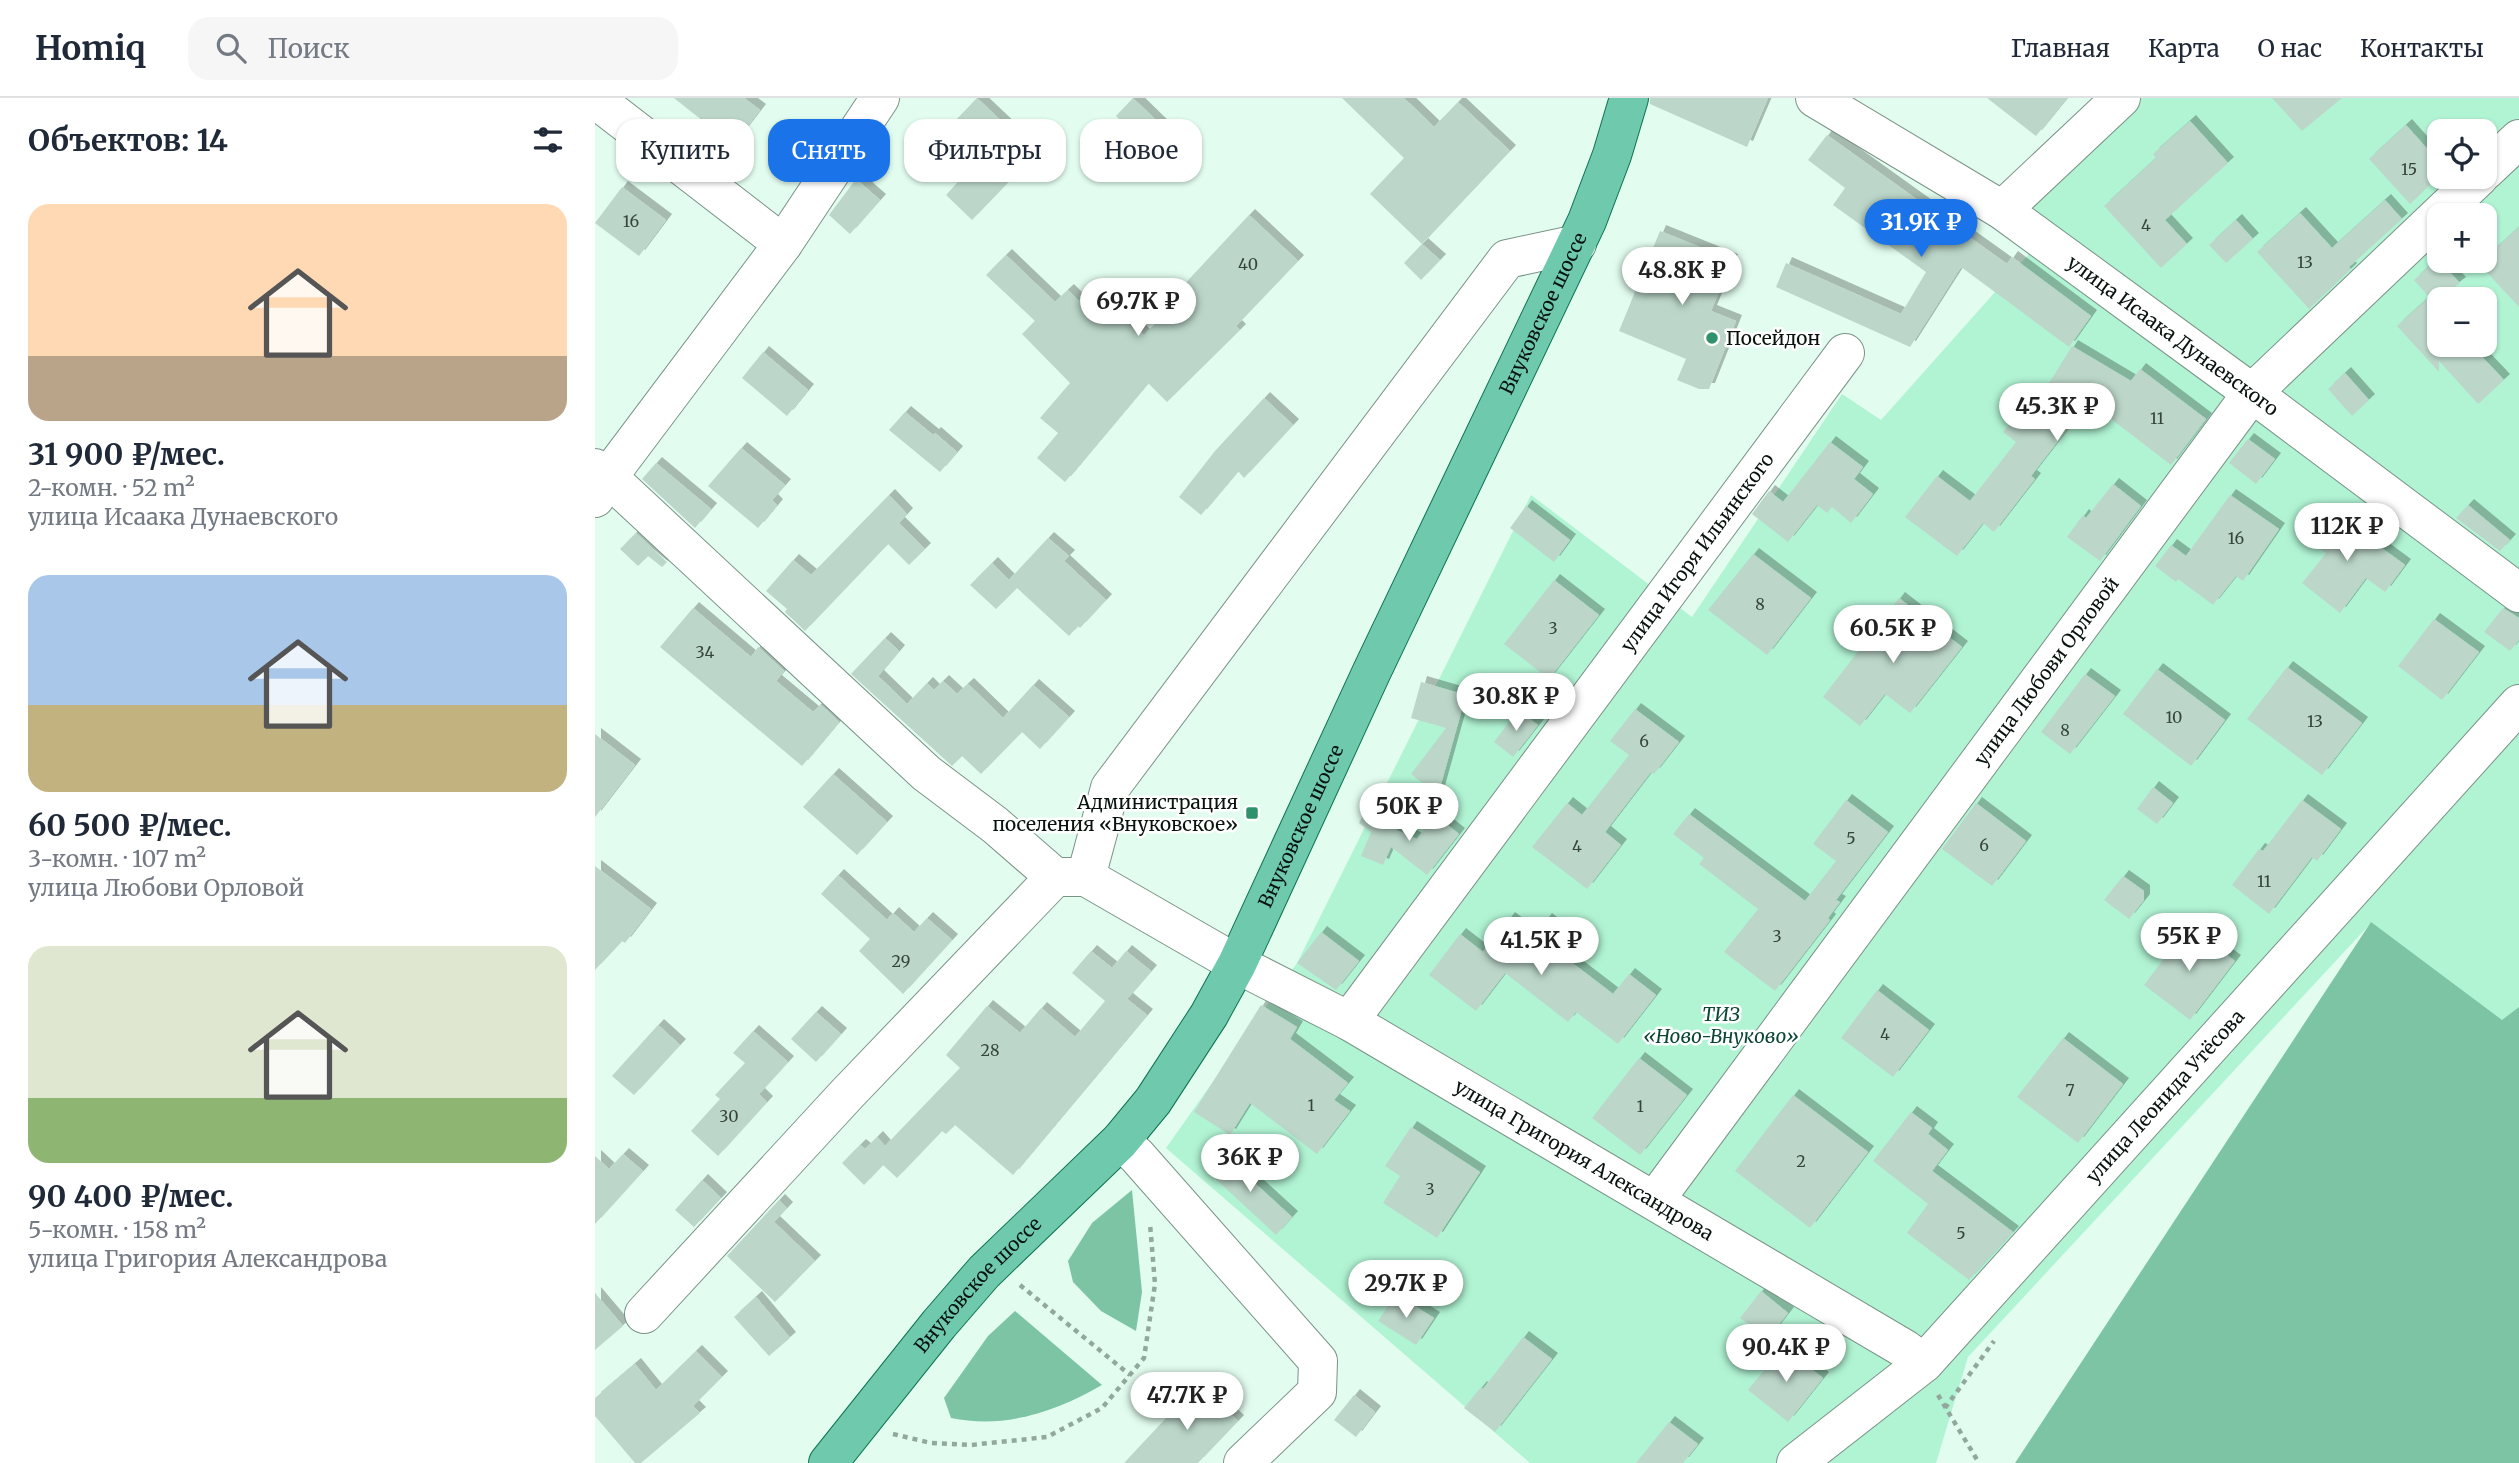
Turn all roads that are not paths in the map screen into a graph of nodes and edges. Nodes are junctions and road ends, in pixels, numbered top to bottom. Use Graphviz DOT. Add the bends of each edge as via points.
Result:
graph roads {
  1 [pos="880,98"];
  2 [pos="1629,98"];
  3 [pos="1815,98"];
  4 [pos="2121,98"];
  5 [pos="595,99"];
  6 [pos="2519,139"];
  7 [pos="2497,160"];
  8 [pos="2466,189"];
  9 [pos="2001,210"];
  10 [pos="783,244"];
  11 [pos="1577,244"];
  12 [pos="1845,353"];
  13 [pos="2252,393"];
  14 [pos="599,481"];
  15 [pos="2519,593"];
  16 [pos="2519,704"];
  17 [pos="1071,877"];
  18 [pos="1237,964"];
  19 [pos="1349,1021"];
  20 [pos="1120,1141"];
  21 [pos="1654,1200"];
  22 [pos="644,1314"];
  23 [pos="1924,1363"];
  24 [pos="828,1463"];
  25 [pos="1243,1463"];
  26 [pos="1796,1463"];
  1 -- 10 [label="street"];
  2 -- 11 [label="main road, Внуковское шоссе"];
  3 -- 9 [label="street, улица Исаака Дунаевского"];
  4 -- 9 [label="street"];
  5 -- 10 [label="street"];
  6 -- 7 [label="street"];
  8 -- 13 [label="street, улица Любови Орловой"];
  9 -- 13 [label="street, улица Исаака Дунаевского"];
  10 -- 14 [label="street"];
  11 -- 17 [label="street" via="1507,259 1110,788"];
  11 -- 18 [label="main road, Внуковское шоссе"];
  12 -- 19 [label="street, улица Игоря Ильинского"];
  13 -- 15 [label="street, улица Исаака Дунаевского"];
  13 -- 21 [label="street, улица Любови Орловой"];
  14 -- 17 [label="street, улица Григория Александрова" via="926,773"];
  16 -- 23 [label="street, улица Леонида Утёсова"];
  17 -- 18 [label="street, улица Григория Александрова"];
  17 -- 22 [label="street" via="848,1094"];
  18 -- 19 [label="street, улица Григория Александрова"];
  18 -- 20 [label="main road, Внуковское шоссе" via="1179,1064"];
  19 -- 21 [label="street, улица Григория Александрова"];
  20 -- 24 [label="main road, Внуковское шоссе" via="984,1272"];
  20 -- 25 [label="street" via="1318,1361 1317,1392"];
  21 -- 23 [label="street, улица Григория Александрова"];
  23 -- 26 [label="street, улица Леонида Утёсова"];
}
